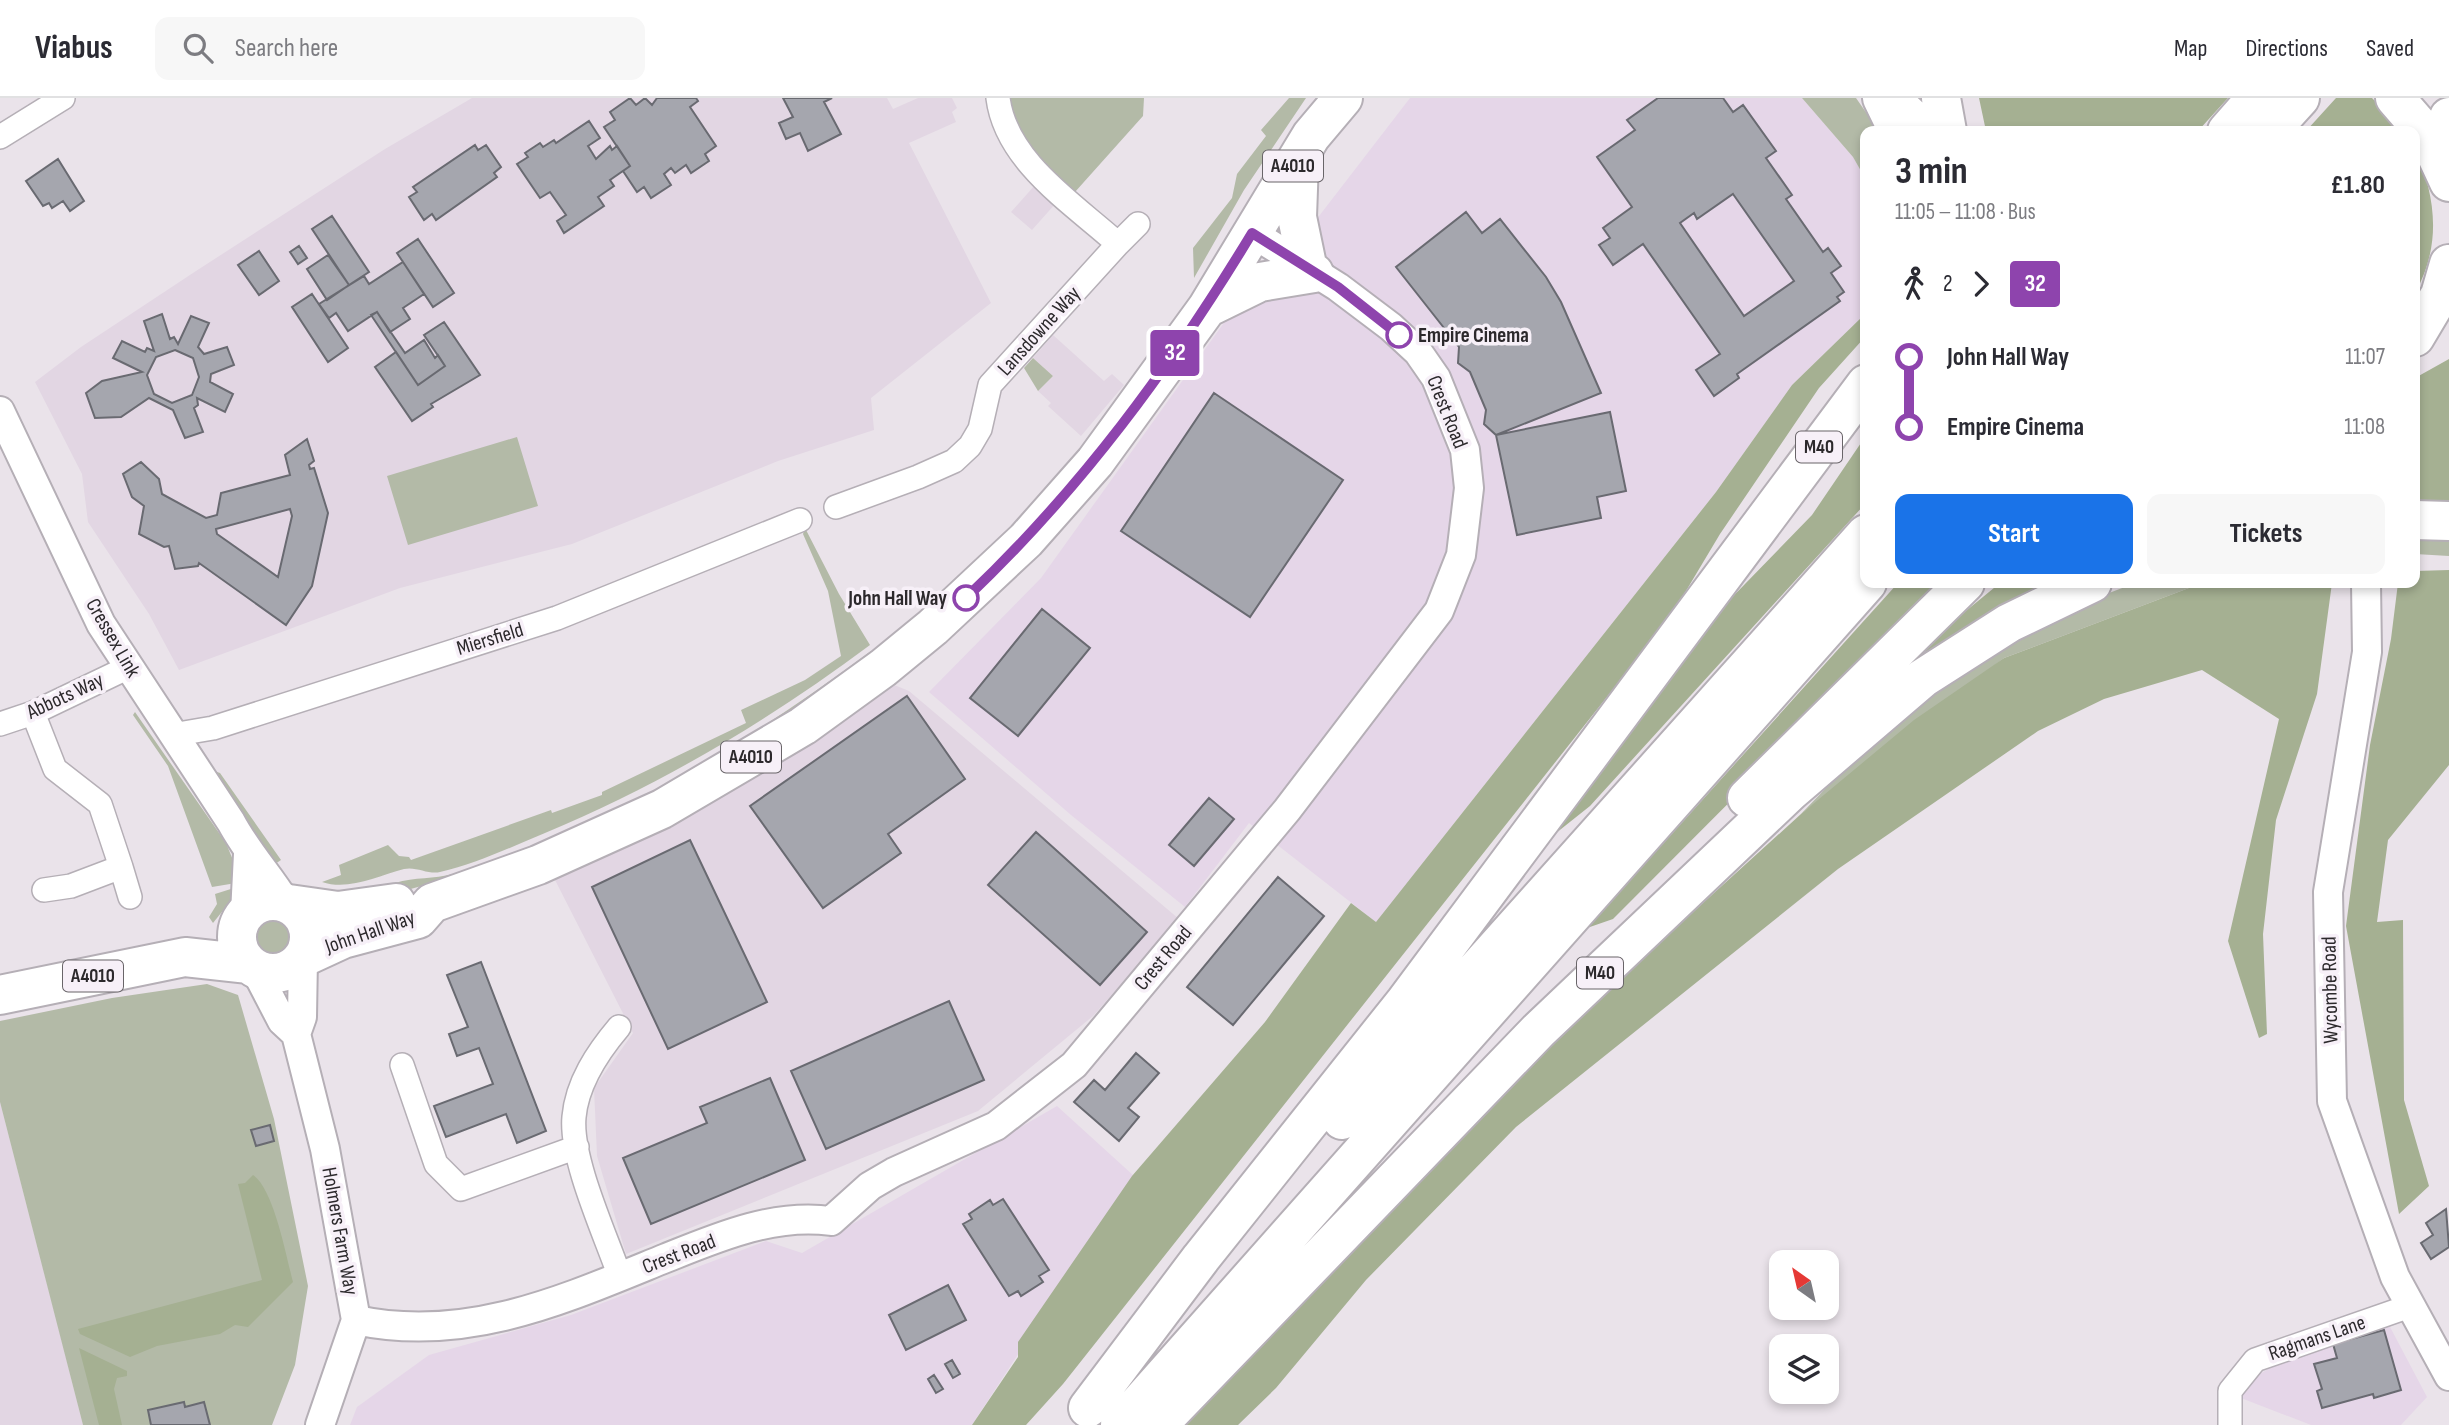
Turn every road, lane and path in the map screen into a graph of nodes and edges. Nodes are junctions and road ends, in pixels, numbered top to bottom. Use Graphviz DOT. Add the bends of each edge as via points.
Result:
graph roads {
  1 [pos="63,98"];
  2 [pos="998,98"];
  3 [pos="1343,98"];
  4 [pos="1882,98"];
  5 [pos="1890,98"];
  6 [pos="1941,98"];
  7 [pos="2256,98"];
  8 [pos="2300,98"];
  9 [pos="2395,98"];
  10 [pos="2449,117"];
  11 [pos="1896,126"];
  12 [pos="1919,126"];
  13 [pos="1946,126"];
  14 [pos="2231,126"];
  15 [pos="2275,126"];
  16 [pos="2419,126"];
  17 [pos="2420,127"];
  18 [pos="0,137"];
  19 [pos="1300,155"];
  20 [pos="2446,172"];
  21 [pos="1138,224"];
  22 [pos="1252,233"];
  23 [pos="1118,244"];
  24 [pos="2449,264"];
  25 [pos="1311,272"];
  26 [pos="1206,308"];
  27 [pos="2420,329"];
  28 [pos="2449,341"];
  29 [pos="2420,344"];
  30 [pos="1860,392"];
  31 [pos="0,411"];
  32 [pos="836,507"];
  33 [pos="800,520"];
  34 [pos="2420,520"];
  35 [pos="2449,521"];
  36 [pos="1860,541"];
  37 [pos="1862,588"];
  38 [pos="1960,588"];
  39 [pos="2082,588"];
  40 [pos="2367,595"];
  41 [pos="129,667"];
  42 [pos="33,713"];
  43 [pos="0,723"];
  44 [pos="173,735"];
  45 [pos="248,853"];
  46 [pos="121,867"];
  47 [pos="44,890"];
  48 [pos="130,897"];
  49 [pos="432,903"];
  50 [pos="287,904"];
  51 [pos="244,915"];
  52 [pos="185,957"];
  53 [pos="304,957"];
  54 [pos="252,967"];
  55 [pos="0,995"];
  56 [pos="618,1027"];
  57 [pos="296,1034"];
  58 [pos="402,1065"];
  59 [pos="577,1147"];
  60 [pos="620,1277"];
  61 [pos="2410,1306"];
  62 [pos="356,1320"];
  63 [pos="2449,1376"];
  64 [pos="1093,1419"];
  65 [pos="320,1425"];
  66 [pos="1136,1425"];
  67 [pos="1158,1425"];
  68 [pos="2230,1425"];
  1 -- 18 [label="street"];
  2 -- 23 [label="street" via="1012,141 1032,167"];
  3 -- 19 [label="highway, John Hall Way / A4010"];
  4 -- 11 [label="highway"];
  5 -- 12 [label="highway"];
  6 -- 13 [label="highway"];
  7 -- 14 [label="highway"];
  8 -- 15 [label="highway"];
  9 -- 16 [label="highway"];
  10 -- 20 [label="highway"];
  17 -- 20 [label="highway"];
  19 -- 22 [label="highway, John Hall Way / A4010"];
  19 -- 25 [label="highway" via="1297,218"];
  21 -- 23 [label="street, Lansdowne Way"];
  22 -- 25 [label="street, Crest Road"];
  22 -- 26 [label="highway, John Hall Way / A4010"];
  23 -- 32 [label="street, Lansdowne Way" via="990,385 980,429 954,461"];
  24 -- 27 [label="highway" via="2440,295"];
  25 -- 26 [label="highway" via="1246,286"];
  25 -- 60 [label="street, Crest Road" via="1371,312 1418,352 1448,403 1465,450 1469,488 1461,555 1439,611 1287,810 1074,1065 996,1126 894,1172 870,1186 831,1221 784,1218 703,1243"];
  26 -- 49 [label="highway, John Hall Way / A4010" via="1095,462 1027,540 883,668 803,726 662,809 538,864"];
  28 -- 29 [label="highway"];
  30 -- 64 [label="highway, M40" via="1405,1002 1201,1258"];
  31 -- 41 [label="street, Cressex Link" via="102,624"];
  33 -- 44 [label="street, Miersfield" via="557,618 213,728"];
  34 -- 35 [label="highway"];
  36 -- 64 [label="highway"];
  37 -- 64 [label="highway"];
  38 -- 66 [label="highway, M40" via="1525,1020"];
  39 -- 67 [label="highway, M40" via="2009,623 1923,678 1791,791 1538,1031"];
  40 -- 61 [label="street, Wycombe Road" via="2367,652 2328,892 2332,1101 2395,1277"];
  41 -- 42 [label="street, Abbots Way"];
  41 -- 44 [label="street, Cressex Link"];
  42 -- 43 [label="street, Abbots Way"];
  42 -- 46 [label="street" via="55,769 100,804"];
  44 -- 45 [label="street, Cressex Link"];
  45 -- 50 [label="street, Cressex Link" via="263,865"];
  45 -- 51 [label="street"];
  46 -- 47 [label="street" via="71,886"];
  46 -- 48 [label="street"];
  49 -- 50 [label="highway, John Hall Way / A4010" via="409,900 338,911"];
  49 -- 53 [label="highway, John Hall Way / A4010" via="418,919 343,939"];
  50 -- 51 [label="highway, A4010" via="264,902"];
  50 -- 53 [label="highway" via="306,921 309,933"];
  51 -- 52 [label="highway, A4010"];
  51 -- 54 [label="highway" via="238,947"];
  52 -- 54 [label="highway, A4010"];
  52 -- 55 [label="highway, A4010"];
  53 -- 54 [label="highway, A4010" via="276,974"];
  53 -- 57 [label="street, Holmers Farm Way" via="302,1017"];
  54 -- 57 [label="street, Holmers Farm Way" via="282,1021"];
  56 -- 59 [label="street" via="588,1070 576,1104"];
  57 -- 62 [label="street, Holmers Farm Way" via="325,1149"];
  58 -- 59 [label="street" via="436,1164 461,1189"];
  59 -- 60 [label="street"];
  60 -- 62 [label="street, Crest Road" via="479,1324 390,1327"];
  61 -- 63 [label="street, Wycombe Road"];
  61 -- 68 [label="street, Ragmans Lane" via="2255,1360 2230,1391"];
  62 -- 65 [label="street, Holmers Farm Way"];
}
